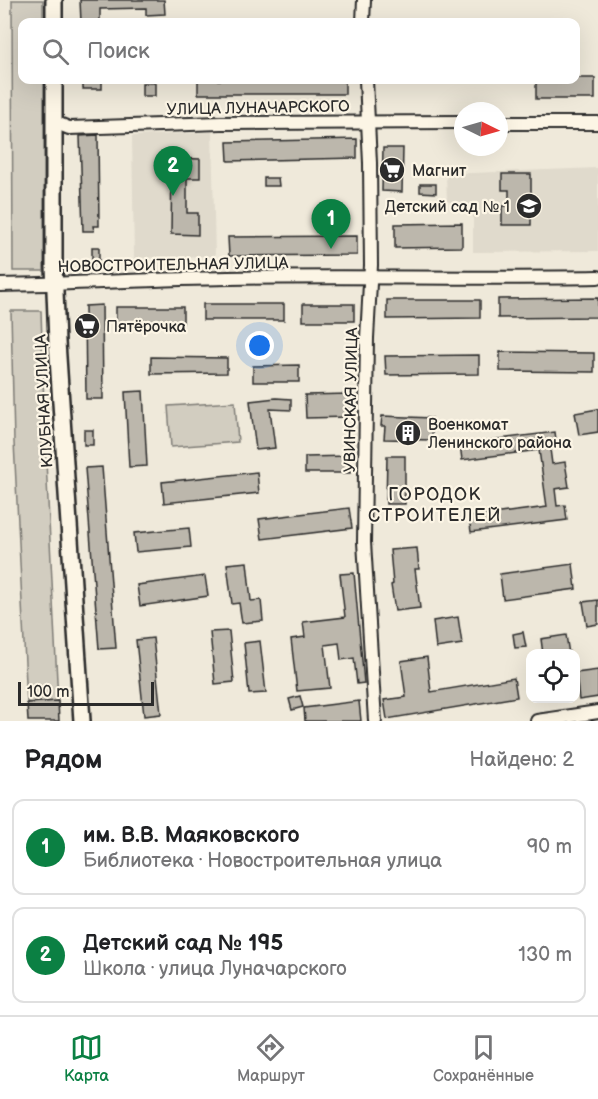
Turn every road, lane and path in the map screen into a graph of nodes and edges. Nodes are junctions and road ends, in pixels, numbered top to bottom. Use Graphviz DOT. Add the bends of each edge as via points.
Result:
graph roads {
  1 [pos="54,0"];
  2 [pos="364,0"];
  3 [pos="54,18"];
  4 [pos="363,18"];
  5 [pos="54,84"];
  6 [pos="366,84"];
  7 [pos="54,122"];
  8 [pos="368,122"];
  9 [pos="454,122"];
  10 [pos="508,123"];
  11 [pos="598,123"];
  12 [pos="370,277"];
  13 [pos="598,277"];
  14 [pos="56,283"];
  15 [pos="0,285"];
  16 [pos="598,712"];
  17 [pos="82,721"];
  18 [pos="375,721"];
  19 [pos="537,721"];
  1 -- 3 [label="main road"];
  2 -- 4 [label="street"];
  5 -- 7 [label="main road, КЛУБНАЯ УЛИЦА"];
  6 -- 8 [label="street, УВИНСКАЯ УЛИЦА"];
  7 -- 8 [label="street, УЛИЦА ЛУНАЧАРСКОГО" via="69,128"];
  7 -- 14 [label="main road, КЛУБНАЯ УЛИЦА"];
  8 -- 9 [label="street, УЛИЦА ЛУНАЧАРСКОГО"];
  8 -- 12 [label="street, УВИНСКАЯ УЛИЦА"];
  10 -- 11 [label="street"];
  12 -- 13 [label="street, НОВОСТРОИТЕЛЬНАЯ УЛИЦА"];
  12 -- 14 [label="street, НОВОСТРОИТЕЛЬНАЯ УЛИЦА"];
  12 -- 18 [label="street, УВИНСКАЯ УЛИЦА" via="364,542"];
  14 -- 15 [label="street, НОВОСТРОИТЕЛЬНАЯ УЛИЦА"];
  14 -- 17 [label="main road, КЛУБНАЯ УЛИЦА"];
  16 -- 19 [label="street"];
}
